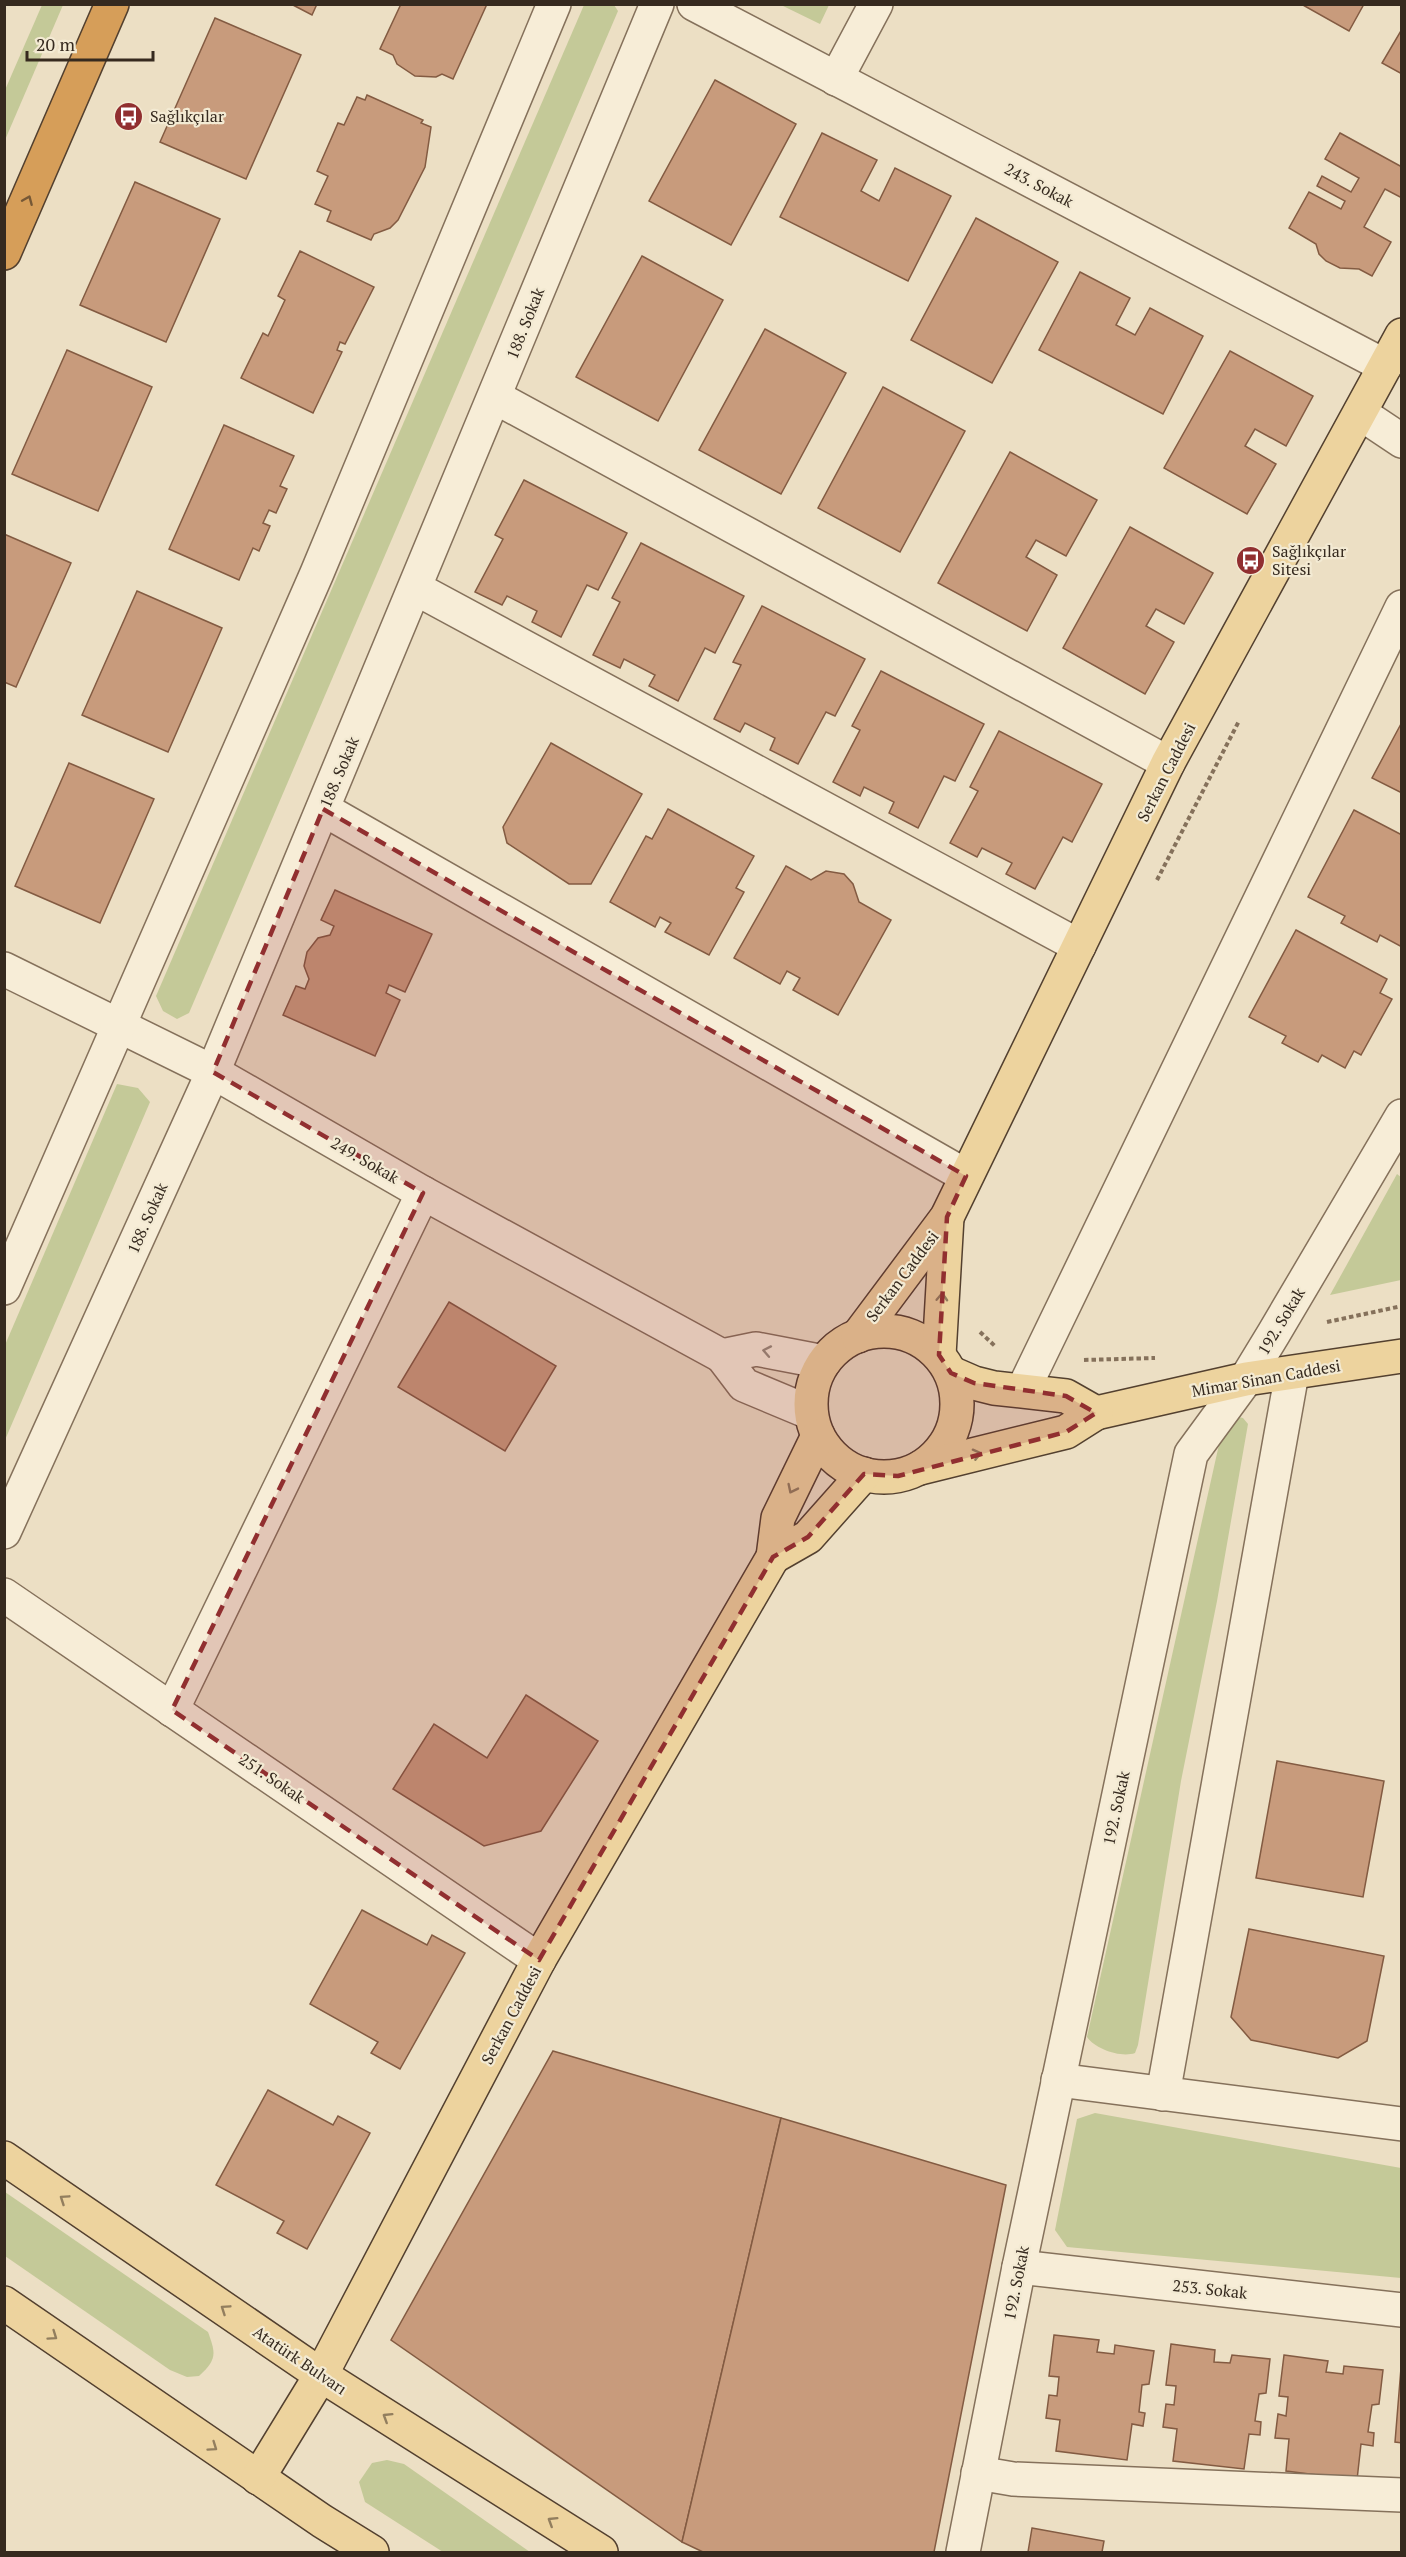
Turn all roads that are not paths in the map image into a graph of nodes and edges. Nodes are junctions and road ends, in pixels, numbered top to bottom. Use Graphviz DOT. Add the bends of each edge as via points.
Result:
graph roads {
  1 [pos="112,4"];
  2 [pos="554,4"];
  3 [pos="657,4"];
  4 [pos="694,4"];
  5 [pos="876,4"];
  6 [pos="836,79"];
  7 [pos="4,253"];
  8 [pos="1401,335"];
  9 [pos="1385,366"];
  10 [pos="495,397"];
  11 [pos="1360,413"];
  12 [pos="1401,441"];
  13 [pos="415,588"];
  14 [pos="1401,607"];
  15 [pos="1168,763"];
  16 [pos="323,809"];
  17 [pos="1078,946"];
  18 [pos="4,969"];
  19 [pos="118,1025"];
  20 [pos="213,1072"];
  21 [pos="1401,1116"];
  22 [pos="1394,1143"];
  23 [pos="966,1176"];
  24 [pos="423,1193"];
  25 [pos="947,1217"];
  26 [pos="4,1288"];
  27 [pos="858,1336"];
  28 [pos="722,1356"];
  29 [pos="1401,1356"];
  30 [pos="824,1362"];
  31 [pos="945,1364"];
  32 [pos="1292,1373"];
  33 [pos="1246,1378"];
  34 [pos="1023,1390"];
  35 [pos="1096,1413"];
  36 [pos="815,1425"];
  37 [pos="920,1468"];
  38 [pos="864,1474"];
  39 [pos="4,1532"];
  40 [pos="773,1557"];
  41 [pos="4,1595"];
  42 [pos="172,1710"];
  43 [pos="539,1960"];
  44 [pos="1058,2080"];
  45 [pos="1163,2094"];
  46 [pos="1401,2124"];
  47 [pos="4,2158"];
  48 [pos="1019,2268"];
  49 [pos="4,2303"];
  50 [pos="1401,2310"];
  51 [pos="321,2375"];
  52 [pos="978,2473"];
  53 [pos="258,2478"];
  54 [pos="1401,2495"];
  55 [pos="372,2553"];
  56 [pos="601,2553"];
  57 [pos="963,2553"];
  7 -- 1 [label="highway, one-way"];
  2 -- 19 [label="street" via="317,573"];
  3 -- 10 [label="street, 188. Sokak"];
  4 -- 6 [label="street, 243. Sokak"];
  5 -- 6 [label="street"];
  6 -- 9 [label="street, 243. Sokak"];
  8 -- 9 [label="main road, Serkan Caddesi"];
  9 -- 11 [label="main road, Serkan Caddesi"];
  10 -- 13 [label="street, 188. Sokak"];
  10 -- 15 [label="street"];
  11 -- 12 [label="street"];
  11 -- 15 [label="main road, Serkan Caddesi"];
  13 -- 16 [label="street, 188. Sokak"];
  13 -- 17 [label="street"];
  14 -- 34 [label="street"];
  15 -- 17 [label="main road, Serkan Caddesi"];
  16 -- 20 [label="street, 188. Sokak"];
  16 -- 23 [label="street"];
  17 -- 23 [label="main road, Serkan Caddesi"];
  18 -- 19 [label="street, 249. Sokak"];
  19 -- 20 [label="street, 249. Sokak"];
  19 -- 26 [label="street"];
  20 -- 24 [label="street, 249. Sokak"];
  20 -- 39 [label="street, 188. Sokak"];
  21 -- 22 [label="street, 192. Sokak"];
  22 -- 33 [label="street, 192. Sokak"];
  23 -- 25 [label="main road, Serkan Caddesi"];
  24 -- 28 [label="street, 249. Sokak"];
  24 -- 42 [label="street"];
  25 -- 27 [label="main road, Serkan Caddesi"];
  31 -- 25 [label="main road, Serkan Caddesi, one-way"];
  27 -- 30 [label="main road"];
  27 -- 31 [label="main road" via="880,1331 901,1333 922,1341"];
  30 -- 28 [label="street, one-way" via="756,1348"];
  28 -- 36 [label="street" via="744,1385"];
  29 -- 32 [label="main road, Mimar Sinan Caddesi"];
  30 -- 36 [label="main road" via="812,1384"];
  31 -- 34 [label="main road" via="974,1383"];
  31 -- 37 [label="main road" via="957,1394 957,1415 951,1436 939,1453"];
  32 -- 33 [label="main road, Mimar Sinan Caddesi"];
  32 -- 45 [label="street"];
  33 -- 35 [label="main road, Mimar Sinan Caddesi"];
  33 -- 44 [label="street, 192. Sokak" via="1191,1454"];
  34 -- 35 [label="main road" via="1066,1395"];
  37 -- 35 [label="main road, Mimar Sinan Caddesi, one-way" via="1066,1432"];
  36 -- 38 [label="main road" via="832,1456"];
  36 -- 40 [label="main road, Serkan Caddesi, one-way" via="778,1518"];
  37 -- 38 [label="main road" via="898,1476"];
  38 -- 40 [label="main road" via="808,1537"];
  40 -- 43 [label="main road, Serkan Caddesi"];
  41 -- 42 [label="street, 251. Sokak"];
  42 -- 43 [label="street, 251. Sokak"];
  43 -- 51 [label="main road, Serkan Caddesi"];
  44 -- 45 [label="street"];
  44 -- 48 [label="street, 192. Sokak"];
  45 -- 46 [label="street"];
  51 -- 47 [label="main road, Atatürk Bulvarı, one-way"];
  48 -- 50 [label="street, 253. Sokak"];
  48 -- 52 [label="street, 192. Sokak"];
  49 -- 53 [label="main road, one-way"];
  51 -- 53 [label="main road, Serkan Caddesi"];
  56 -- 51 [label="main road, Atatürk Bulvarı, one-way"];
  52 -- 54 [label="street" via="1013,2478"];
  52 -- 57 [label="street, 192. Sokak"];
  53 -- 55 [label="main road"];
}
